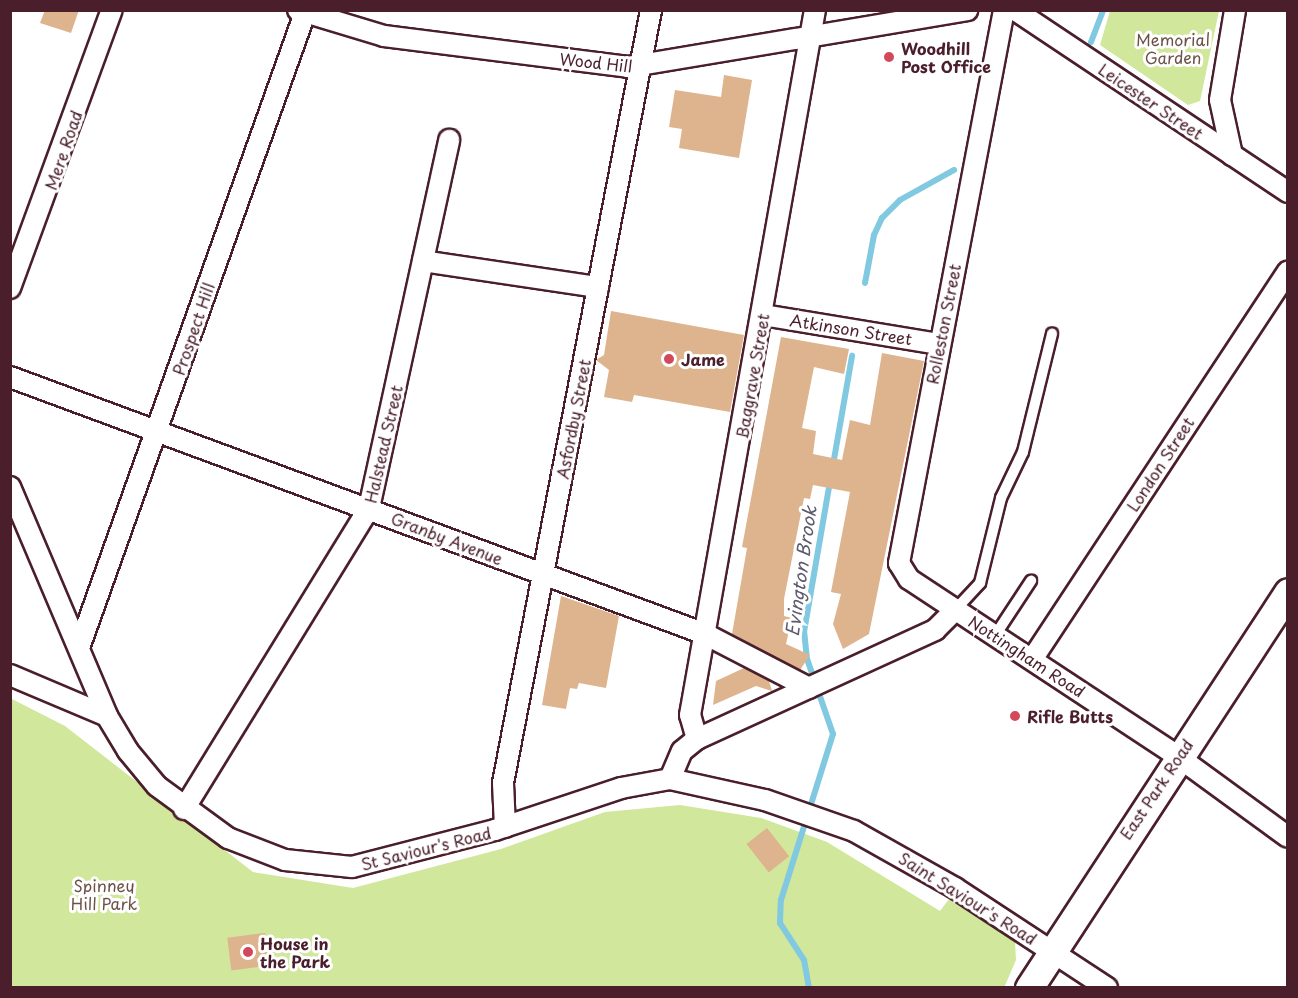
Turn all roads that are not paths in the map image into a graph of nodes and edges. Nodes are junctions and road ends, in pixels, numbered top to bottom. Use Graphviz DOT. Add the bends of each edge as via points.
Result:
graph roads {
  1 [pos="112,10"];
  2 [pos="651,10"];
  3 [pos="815,10"];
  4 [pos="967,10"];
  5 [pos="1004,10"];
  6 [pos="1015,10"];
  7 [pos="1234,10"];
  8 [pos="303,11"];
  9 [pos="810,38"];
  10 [pos="640,66"];
  11 [pos="449,140"];
  12 [pos="1232,155"];
  13 [pos="1287,192"];
  14 [pos="423,261"];
  15 [pos="1287,271"];
  16 [pos="598,287"];
  17 [pos="10,288"];
  18 [pos="763,315"];
  19 [pos="1052,334"];
  20 [pos="939,344"];
  21 [pos="10,377"];
  22 [pos="158,430"];
  23 [pos="10,487"];
  24 [pos="369,508"];
  25 [pos="543,575"];
  26 [pos="1031,581"];
  27 [pos="1287,592"];
  28 [pos="955,610"];
  29 [pos="705,634"];
  30 [pos="996,634"];
  31 [pos="80,645"];
  32 [pos="1032,658"];
  33 [pos="10,675"];
  34 [pos="817,684"];
  35 [pos="107,717"];
  36 [pos="697,739"];
  37 [pos="1177,756"];
  38 [pos="670,779"];
  39 [pos="184,809"];
  40 [pos="823,818"];
  41 [pos="505,827"];
  42 [pos="1287,837"];
  43 [pos="1050,950"];
  44 [pos="1029,987"];
  45 [pos="1107,987"];
  1 -- 17 [label="street, Mere Road"];
  2 -- 10 [label="street, Asfordby Street"];
  3 -- 9 [label="street, Baggrave Street"];
  4 -- 9 [label="street, Wood Hill"];
  5 -- 20 [label="street, Rolleston Street"];
  6 -- 12 [label="street, Leicester Street"];
  7 -- 12 [label="street" via="1220,100"];
  8 -- 10 [label="street, Wood Hill" via="384,36"];
  8 -- 22 [label="street, Prospect Hill"];
  9 -- 10 [label="street, Wood Hill"];
  9 -- 18 [label="street, Baggrave Street"];
  10 -- 16 [label="street, Asfordby Street"];
  11 -- 14 [label="street, Halstead Street"];
  12 -- 13 [label="street, Leicester Street"];
  14 -- 16 [label="street"];
  14 -- 24 [label="street, Halstead Street"];
  15 -- 32 [label="street, London Street"];
  16 -- 25 [label="street, Asfordby Street"];
  18 -- 20 [label="street, Atkinson Street"];
  18 -- 29 [label="street, Baggrave Street"];
  19 -- 28 [label="lane" via="1023,452 1001,498 980,583"];
  20 -- 28 [label="street, Rolleston Street" via="899,563 909,579"];
  21 -- 22 [label="street, Granby Avenue"];
  22 -- 24 [label="street, Granby Avenue"];
  22 -- 31 [label="street, Prospect Hill"];
  23 -- 31 [label="street, St Saviour's Road"];
  24 -- 25 [label="street, Granby Avenue"];
  24 -- 39 [label="street, Halstead Street"];
  25 -- 29 [label="street, Granby Avenue"];
  25 -- 41 [label="street, Asfordby Street" via="503,783"];
  26 -- 30 [label="lane"];
  27 -- 37 [label="main road, East Park Road"];
  28 -- 30 [label="street, Nottingham Road"];
  28 -- 34 [label="street, Nottingham Road" via="935,630"];
  29 -- 34 [label="street, Granby Avenue"];
  29 -- 36 [label="street, Baggrave Street" via="690,716"];
  30 -- 32 [label="street, Nottingham Road"];
  31 -- 35 [label="street, St Saviour's Road"];
  32 -- 37 [label="street, Nottingham Road"];
  33 -- 35 [label="street"];
  34 -- 36 [label="street, Nottingham Road"];
  35 -- 39 [label="street, St Saviour's Road" via="128,752"];
  36 -- 38 [label="street, Nottingham Road" via="682,751"];
  37 -- 42 [label="street, Nottingham Road"];
  37 -- 43 [label="main road, East Park Road"];
  38 -- 40 [label="street, St Saviour's Road"];
  38 -- 41 [label="street, St Saviour's Road" via="621,788"];
  39 -- 41 [label="street, St Saviour's Road" via="254,849 324,865 352,867"];
  40 -- 43 [label="street, Saint Saviour's Road" via="886,846"];
  43 -- 44 [label="main road, East Park Road"];
  43 -- 45 [label="street, Saint Saviour's Road"];
}
